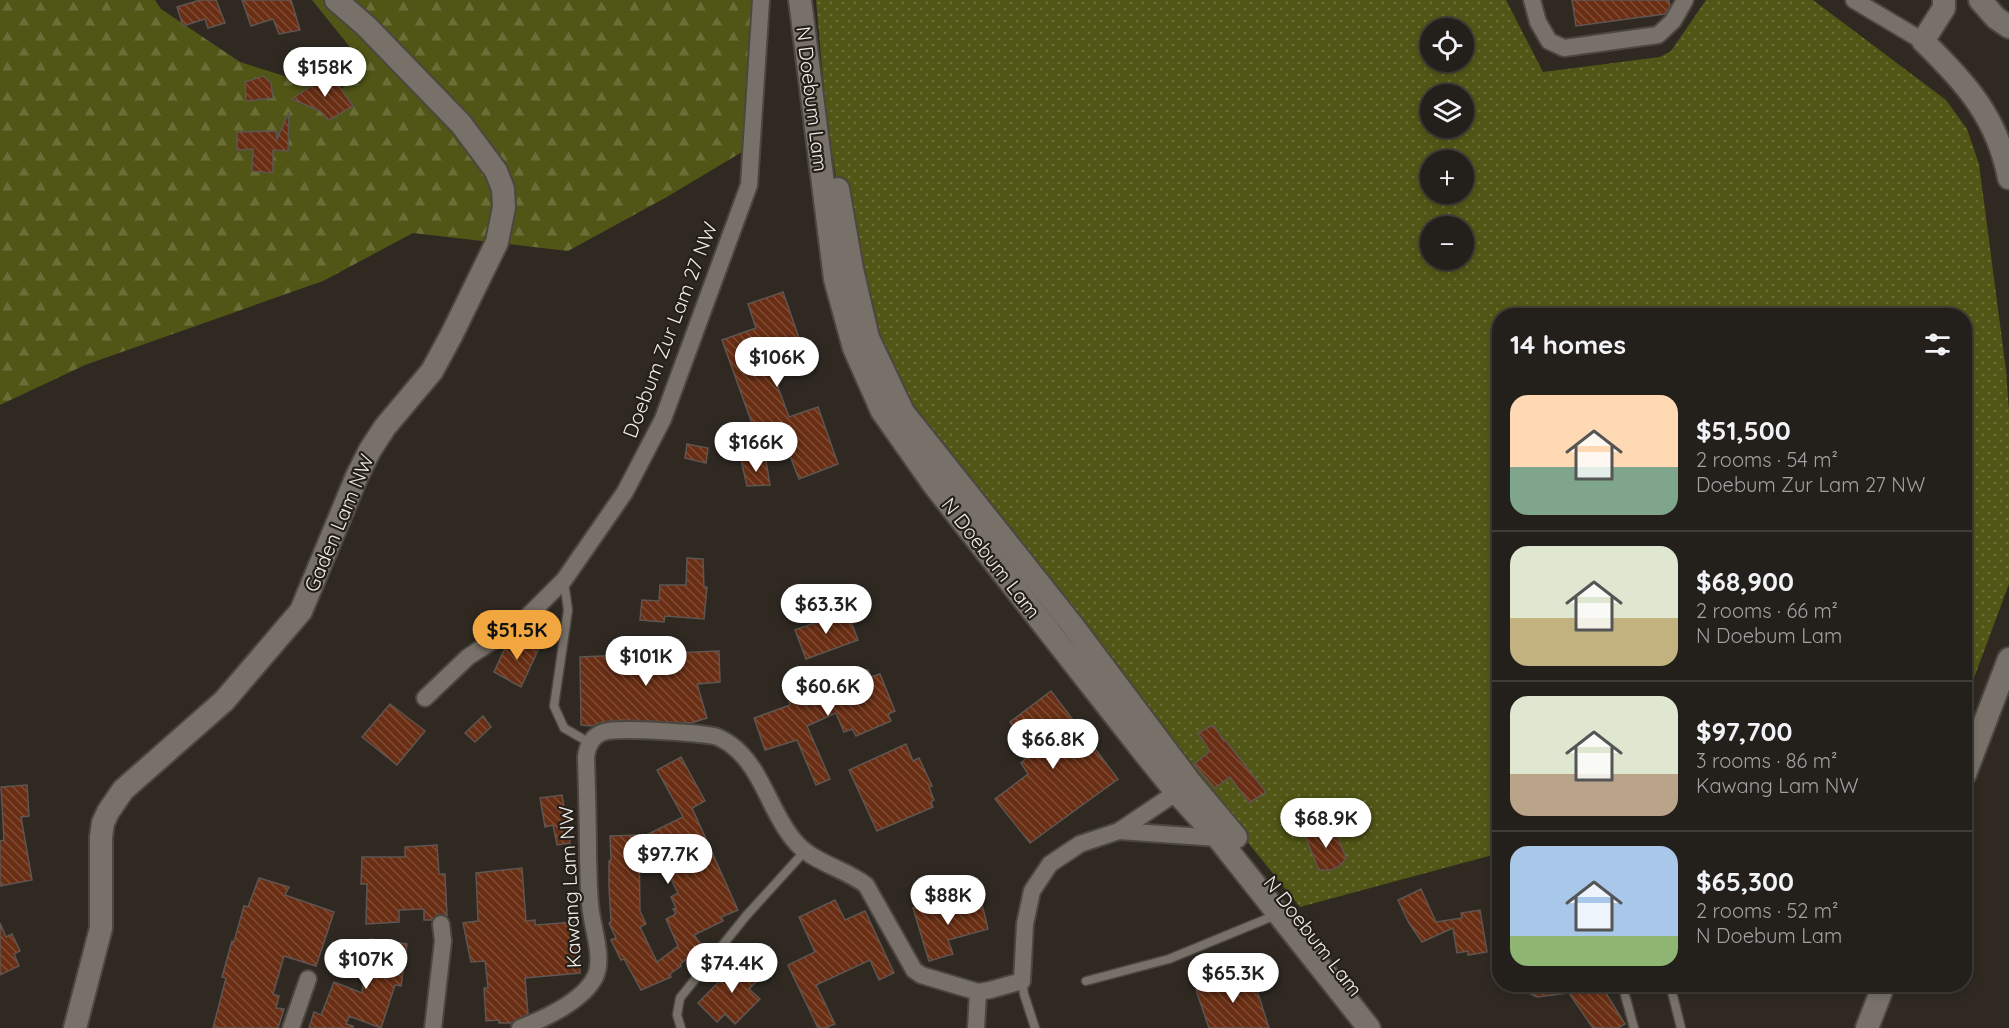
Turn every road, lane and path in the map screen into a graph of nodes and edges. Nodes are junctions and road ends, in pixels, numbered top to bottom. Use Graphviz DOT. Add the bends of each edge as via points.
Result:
graph roads {
  1 [pos="336,0"];
  2 [pos="761,0"];
  3 [pos="800,0"];
  4 [pos="816,0"];
  5 [pos="1532,0"];
  6 [pos="1685,0"];
  7 [pos="1854,0"];
  8 [pos="1981,1"];
  9 [pos="1944,4"];
  10 [pos="2009,27"];
  11 [pos="1923,41"];
  12 [pos="2009,178"];
  13 [pos="564,580"];
  14 [pos="2009,659"];
  15 [pos="425,698"];
  16 [pos="590,743"];
  17 [pos="1972,756"];
  18 [pos="1184,788"];
  19 [pos="1119,831"];
  20 [pos="1224,835"];
  21 [pos="805,851"];
  22 [pos="1279,913"];
  23 [pos="441,924"];
  24 [pos="308,979"];
  25 [pos="1022,981"];
  26 [pos="1086,981"];
  27 [pos="978,992"];
  28 [pos="1624,992"];
  29 [pos="1672,992"];
  30 [pos="1881,992"];
  31 [pos="75,1028"];
  32 [pos="291,1028"];
  33 [pos="433,1028"];
  34 [pos="520,1028"];
  35 [pos="681,1028"];
  36 [pos="976,1028"];
  37 [pos="1035,1028"];
  38 [pos="1370,1028"];
  39 [pos="1385,1028"];
  40 [pos="1634,1028"];
  41 [pos="1682,1028"];
  42 [pos="1867,1028"];
  1 -- 31 [label="main road, Gaden Lam NW" via="461,124 496,171 504,207 497,242 432,371 370,450 301,611 224,701 123,790 108,812 101,837 101,928"];
  2 -- 13 [label="street, Doebum Zur Lam 27 NW" via="749,185 663,419 625,492"];
  3 -- 18 [label="main road, N Doebum Lam" via="836,279 854,348 882,411 933,485"];
  4 -- 18 [label="main road, N Doebum Lam" via="827,123 868,338 903,412 1073,626"];
  5 -- 6 [label="street" via="1549,41 1564,48 1658,35 1673,21"];
  7 -- 11 [label="street"];
  8 -- 9 [label="main road"];
  8 -- 10 [label="main road"];
  9 -- 11 [label="main road"];
  11 -- 12 [label="main road" via="1977,98 2003,148"];
  13 -- 15 [label="street, Doebum Zur Lam 27 NW" via="523,621 468,657"];
  13 -- 16 [label="lane" via="568,610 554,706 564,728"];
  14 -- 17 [label="main road"];
  16 -- 21 [label="street" via="612,731 721,738 746,760 786,830"];
  16 -- 34 [label="street, Kawang Lam NW" via="586,757 588,890 598,966 591,984 580,996"];
  18 -- 19 [label="street"];
  18 -- 20 [label="main road, N Doebum Lam"];
  19 -- 20 [label="street"];
  19 -- 25 [label="street" via="1080,844 1050,864 1032,891 1025,924"];
  20 -- 22 [label="main road, N Doebum Lam"];
  20 -- 39 [label="main road, N Doebum Lam"];
  21 -- 27 [label="street" via="866,885 914,970"];
  21 -- 35 [label="lane" via="680,998 677,1015"];
  22 -- 26 [label="lane" via="1169,959"];
  22 -- 38 [label="main road, N Doebum Lam"];
  23 -- 33 [label="street" via="443,940"];
  24 -- 32 [label="street"];
  25 -- 27 [label="street"];
  25 -- 37 [label="lane"];
  27 -- 36 [label="street"];
  28 -- 40 [label="lane"];
  29 -- 41 [label="lane"];
  30 -- 42 [label="main road"];
}
